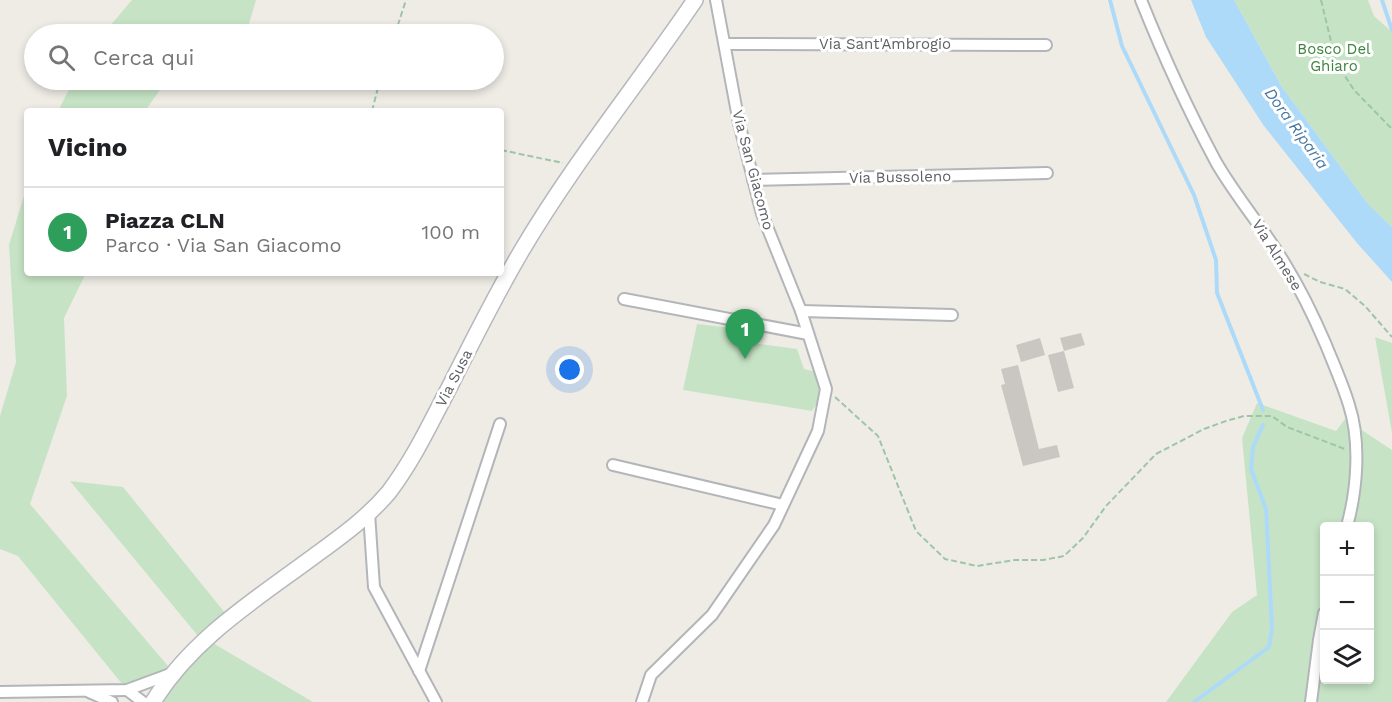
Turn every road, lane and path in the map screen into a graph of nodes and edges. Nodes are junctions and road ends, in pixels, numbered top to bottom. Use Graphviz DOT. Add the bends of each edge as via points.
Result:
graph roads {
  1 [pos="406,0"];
  2 [pos="695,0"];
  3 [pos="716,0"];
  4 [pos="1142,0"];
  5 [pos="1321,0"];
  6 [pos="398,24"];
  7 [pos="724,44"];
  8 [pos="1046,45"];
  9 [pos="377,90"];
  10 [pos="372,108"];
  11 [pos="1392,129"];
  12 [pos="504,151"];
  13 [pos="575,166"];
  14 [pos="1047,173"];
  15 [pos="753,180"];
  16 [pos="1285,264"];
  17 [pos="624,298"];
  18 [pos="801,311"];
  19 [pos="952,315"];
  20 [pos="808,334"];
  21 [pos="1392,337"];
  22 [pos="826,389"];
  23 [pos="500,424"];
  24 [pos="1355,453"];
  25 [pos="613,465"];
  26 [pos="783,505"];
  27 [pos="369,513"];
  28 [pos="1348,522"];
  29 [pos="1320,630"];
  30 [pos="419,671"];
  31 [pos="173,673"];
  32 [pos="126,690"];
  33 [pos="82,691"];
  34 [pos="0,692"];
  35 [pos="112,702"];
  36 [pos="143,702"];
  37 [pos="153,702"];
  38 [pos="436,702"];
  39 [pos="642,702"];
  40 [pos="1311,702"];
  1 -- 6 [label="path"];
  2 -- 13 [label="main road, Via Susa"];
  3 -- 7 [label="street, Via San Giacomo"];
  4 -- 16 [label="street, Via Almese" via="1217,163"];
  5 -- 11 [label="path" via="1336,62 1354,90"];
  7 -- 8 [label="street, Via Sant'Ambrogio"];
  7 -- 15 [label="street, Via San Giacomo"];
  9 -- 10 [label="path"];
  12 -- 13 [label="path"];
  13 -- 27 [label="main road, Via Susa" via="501,286 417,450"];
  14 -- 15 [label="street, Via Bussoleno"];
  15 -- 18 [label="street, Via San Giacomo" via="762,214"];
  16 -- 21 [label="path" via="1345,290"];
  16 -- 24 [label="street, Via Almese" via="1312,313 1350,406"];
  17 -- 20 [label="street"];
  18 -- 19 [label="street"];
  18 -- 20 [label="street, Via San Giacomo"];
  20 -- 22 [label="street, Via San Giacomo"];
  22 -- 24 [label="path" via="878,436 916,531 945,559 977,566 1064,556 1156,454 1226,421 1272,416 1287,427"];
  22 -- 26 [label="street, Via San Giacomo" via="818,431"];
  23 -- 30 [label="street"];
  24 -- 28 [label="street, Via Almese" via="1356,476"];
  25 -- 26 [label="street"];
  26 -- 39 [label="street, Via San Giacomo" via="774,525 712,615 651,675"];
  27 -- 30 [label="street" via="374,587"];
  27 -- 31 [label="main road, Via Susa" via="230,619"];
  29 -- 40 [label="street"];
  30 -- 38 [label="street"];
  31 -- 32 [label="street"];
  31 -- 37 [label="main road, Via Susa"];
  32 -- 33 [label="street"];
  32 -- 36 [label="street"];
  33 -- 34 [label="street"];
  33 -- 35 [label="street"];
}
